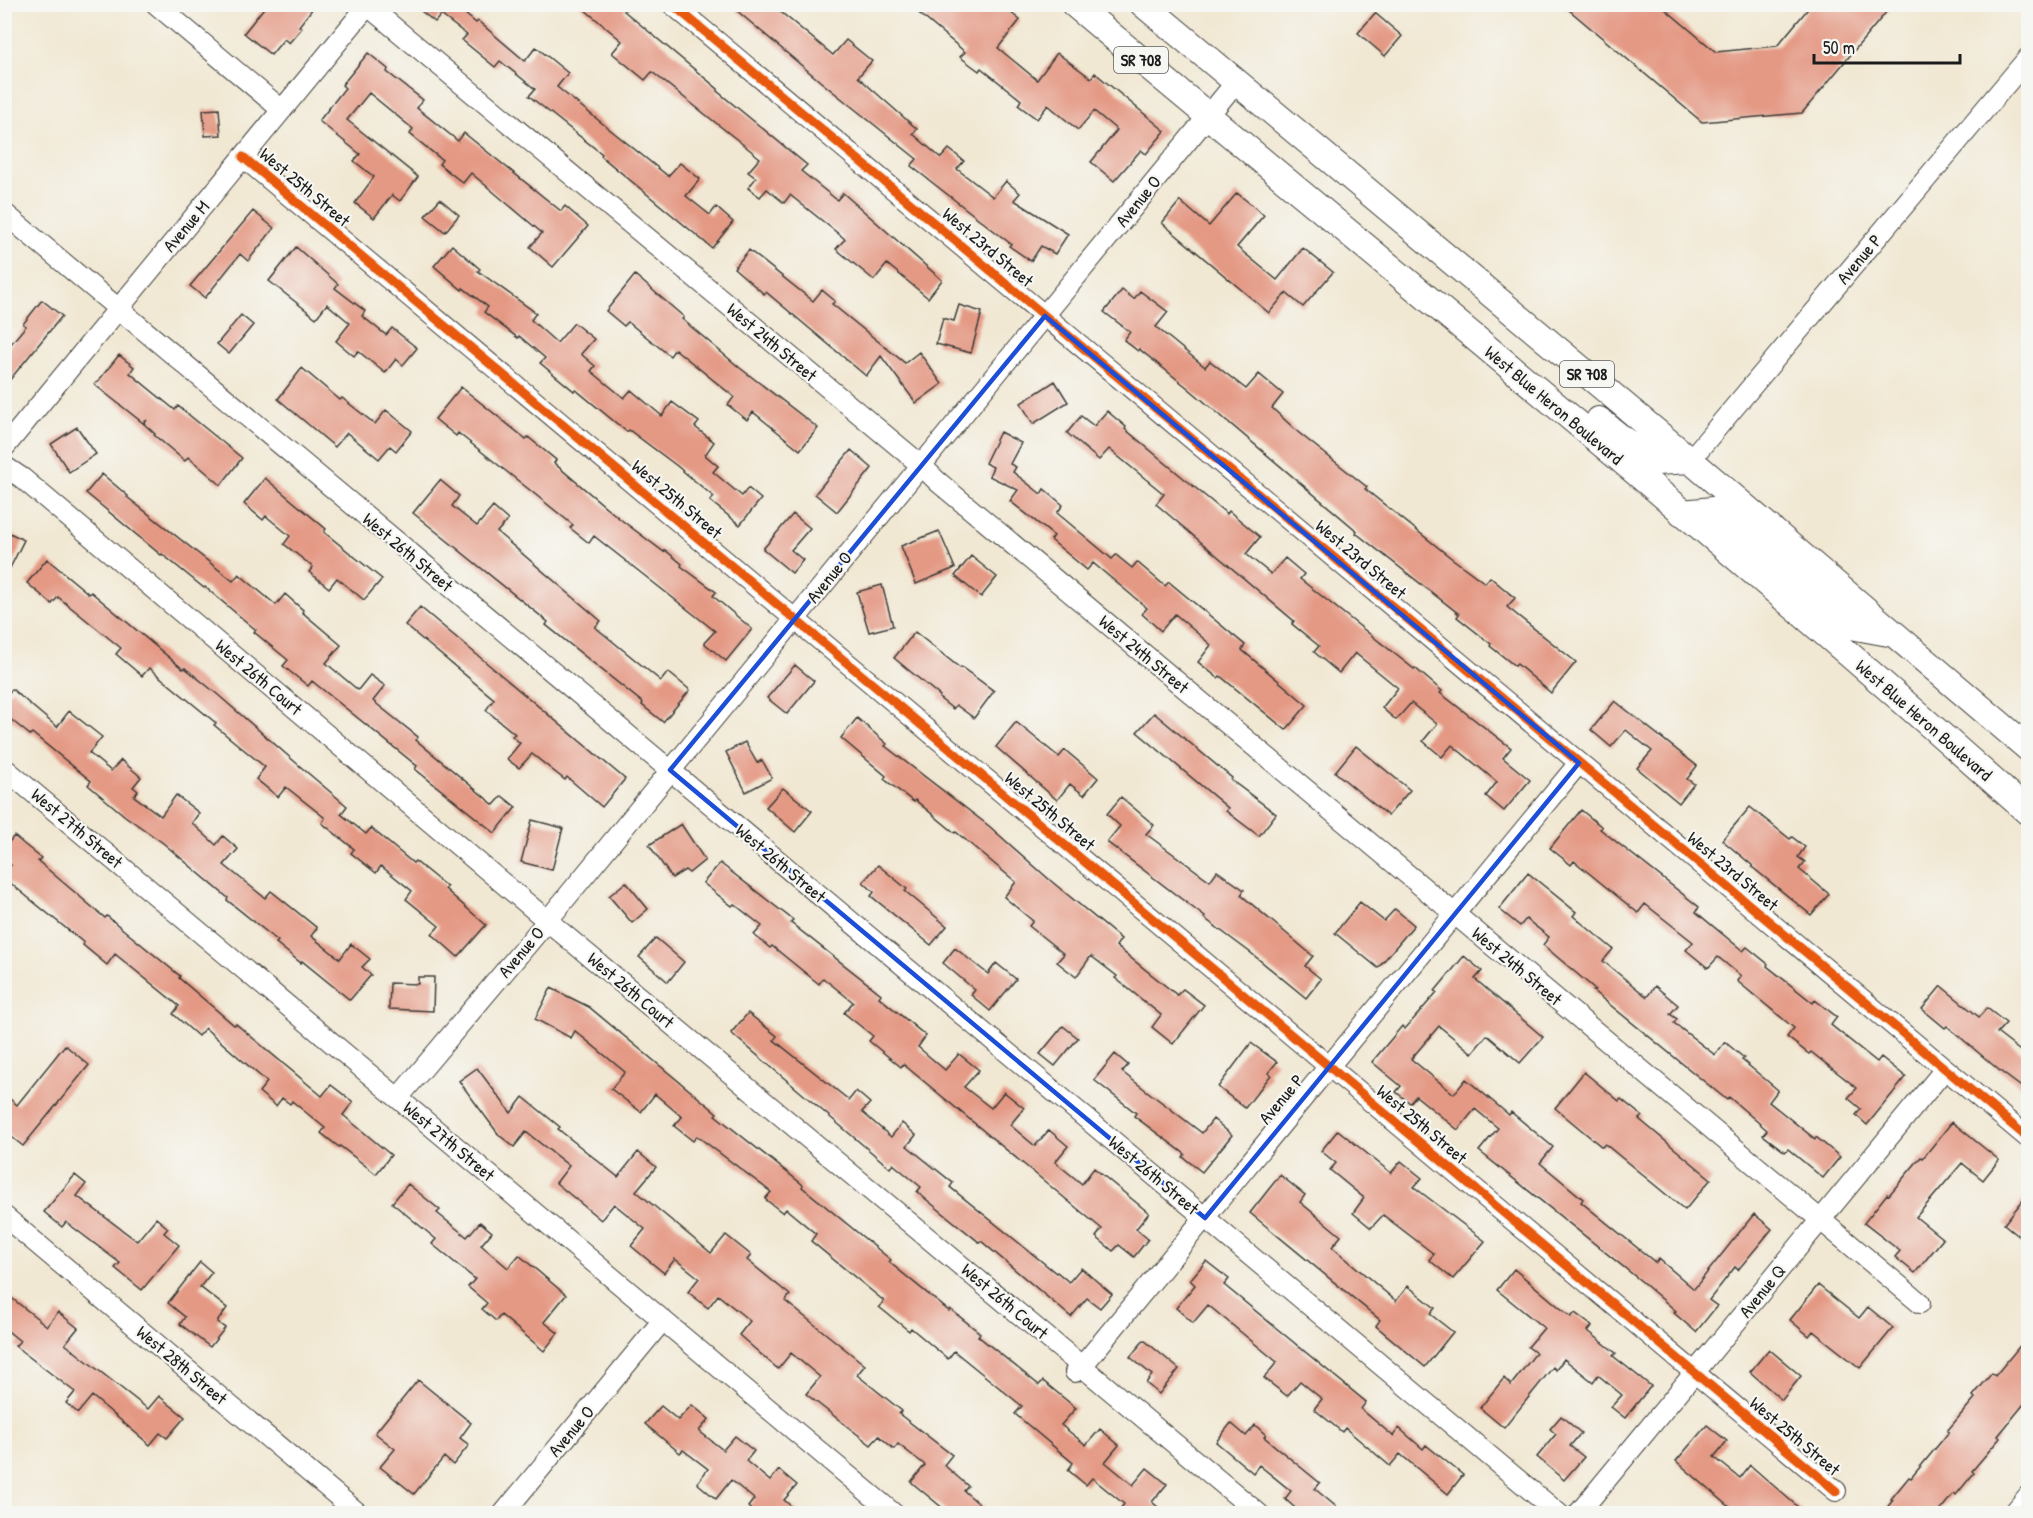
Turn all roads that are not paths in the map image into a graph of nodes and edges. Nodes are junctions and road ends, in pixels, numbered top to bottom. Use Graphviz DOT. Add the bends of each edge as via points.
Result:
graph roads {
  1 [pos="156,4"];
  2 [pos="672,4"];
  3 [pos="1074,4"];
  4 [pos="1143,4"];
  5 [pos="368,5"];
  6 [pos="2028,58"];
  7 [pos="1236,82"];
  8 [pos="282,110"];
  9 [pos="1208,116"];
  10 [pos="243,157"];
  11 [pos="4,213"];
  12 [pos="118,308"];
  13 [pos="1045,316"];
  14 [pos="1495,356"];
  15 [pos="4,448"];
  16 [pos="1690,460"];
  17 [pos="4,465"];
  18 [pos="921,465"];
  19 [pos="4,477"];
  20 [pos="1682,513"];
  21 [pos="794,619"];
  22 [pos="1894,634"];
  23 [pos="2028,748"];
  24 [pos="1579,763"];
  25 [pos="4,768"];
  26 [pos="670,770"];
  27 [pos="2028,812"];
  28 [pos="1455,914"];
  29 [pos="545,923"];
  30 [pos="1329,1067"];
  31 [pos="1945,1069"];
  32 [pos="398,1098"];
  33 [pos="2028,1138"];
  34 [pos="4,1216"];
  35 [pos="1204,1218"];
  36 [pos="1821,1219"];
  37 [pos="1920,1303"];
  38 [pos="663,1320"];
  39 [pos="1079,1368"];
  40 [pos="1694,1373"];
  41 [pos="1836,1491"];
  42 [pos="2028,1496"];
  43 [pos="359,1514"];
  44 [pos="503,1514"];
  45 [pos="894,1514"];
  46 [pos="1243,1514"];
  47 [pos="1259,1514"];
  48 [pos="1558,1514"];
  49 [pos="1578,1514"];
  50 [pos="2013,1514"];
  1 -- 8 [label="street"];
  2 -- 13 [label="street, West 23rd Street"];
  3 -- 9 [label="main road, West Blue Heron Boulevard / SR 708"];
  4 -- 7 [label="main road, SR 708"];
  5 -- 8 [label="street, Avenue M"];
  5 -- 18 [label="street, West 24th Street"];
  6 -- 16 [label="street, Avenue P"];
  7 -- 9 [label="street, Avenue O"];
  7 -- 16 [label="main road, SR 708"];
  8 -- 10 [label="street, Avenue M"];
  9 -- 13 [label="street, Avenue O"];
  9 -- 14 [label="main road, West Blue Heron Boulevard / SR 708"];
  10 -- 12 [label="street, Avenue M"];
  10 -- 21 [label="street, West 25th Street"];
  11 -- 12 [label="street, West 26th Street"];
  12 -- 15 [label="street, Avenue M"];
  12 -- 26 [label="street, West 26th Street"];
  13 -- 18 [label="street, Avenue O"];
  13 -- 24 [label="street, West 23rd Street"];
  14 -- 16 [label="main road" via="1517,351 1620,437 1657,462"];
  14 -- 20 [label="main road, West Blue Heron Boulevard / SR 708"];
  16 -- 22 [label="main road, SR 708"];
  17 -- 29 [label="street, West 26th Court"];
  18 -- 21 [label="street, Avenue O"];
  18 -- 28 [label="street, West 24th Street"];
  19 -- 29 [label="street, West 26th Court"];
  20 -- 22 [label="main road" via="1713,510 1856,627"];
  20 -- 27 [label="main road, West Blue Heron Boulevard / SR 708" via="1910,706"];
  21 -- 26 [label="street, Avenue O"];
  21 -- 30 [label="street, West 25th Street"];
  22 -- 23 [label="main road, SR 708"];
  24 -- 28 [label="street, Avenue P"];
  24 -- 31 [label="street, West 23rd Street"];
  25 -- 32 [label="street, West 27th Street"];
  26 -- 29 [label="street, Avenue O"];
  26 -- 35 [label="street, West 26th Street"];
  28 -- 30 [label="street, Avenue P"];
  28 -- 36 [label="street, West 24th Street"];
  29 -- 32 [label="street, Avenue O"];
  29 -- 39 [label="street, West 26th Court"];
  30 -- 35 [label="street, Avenue P"];
  30 -- 40 [label="street, West 25th Street"];
  31 -- 33 [label="street, West 23rd Street"];
  31 -- 36 [label="street, Avenue Q"];
  32 -- 38 [label="street, West 27th Street"];
  34 -- 43 [label="street, West 28th Street"];
  35 -- 39 [label="street, Avenue P"];
  35 -- 48 [label="street, West 26th Street"];
  36 -- 37 [label="street, West 24th Street"];
  36 -- 40 [label="street, Avenue Q"];
  38 -- 44 [label="street, Avenue O"];
  38 -- 45 [label="street, West 27th Street"];
  39 -- 46 [label="street, West 26th Court"];
  39 -- 47 [label="street, West 26th Court"];
  40 -- 41 [label="street, West 25th Street"];
  40 -- 49 [label="street, Avenue Q"];
  42 -- 50 [label="street"];
}
